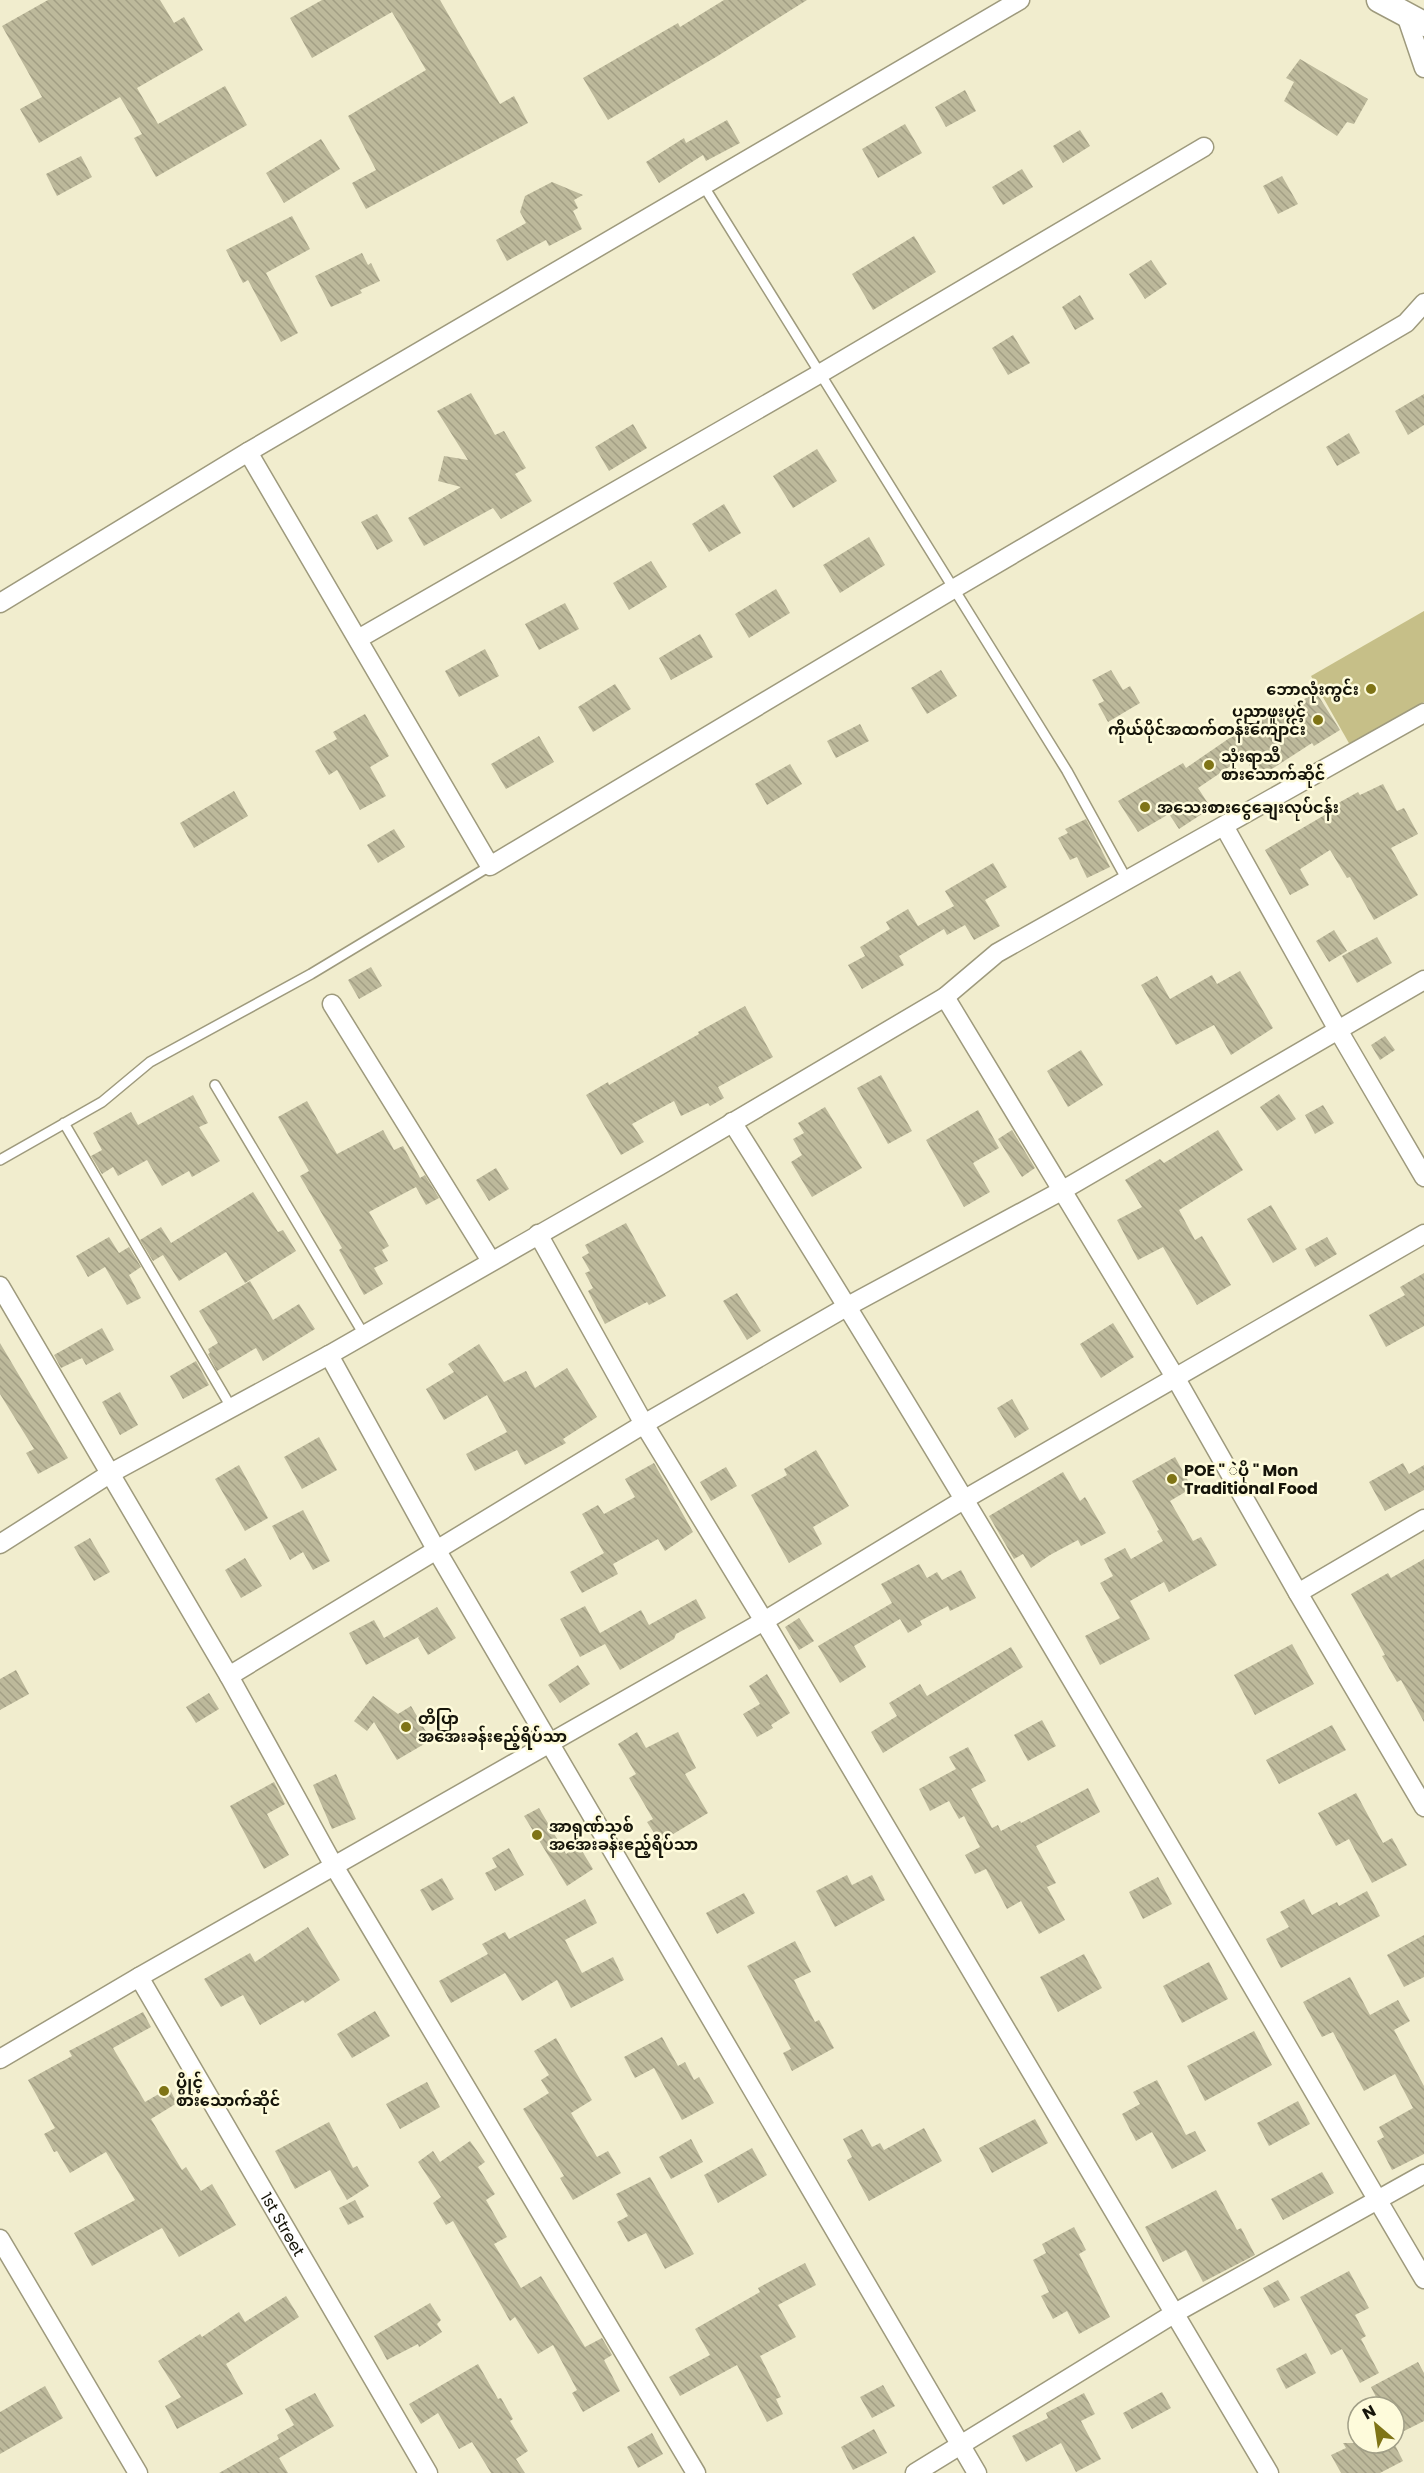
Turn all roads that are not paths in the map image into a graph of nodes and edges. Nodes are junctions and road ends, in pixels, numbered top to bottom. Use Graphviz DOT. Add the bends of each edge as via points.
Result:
graph roads {
  1 [pos="1020,0"];
  2 [pos="1379,0"];
  3 [pos="1415,20"];
  4 [pos="1424,68"];
  5 [pos="1204,147"];
  6 [pos="703,185"];
  7 [pos="1424,303"];
  8 [pos="821,373"];
  9 [pos="249,452"];
  10 [pos="955,588"];
  11 [pos="0,603"];
  12 [pos="358,639"];
  13 [pos="1424,713"];
  14 [pos="1224,826"];
  15 [pos="490,866"];
  16 [pos="1126,880"];
  17 [pos="1424,980"];
  18 [pos="945,997"];
  19 [pos="332,1004"];
  20 [pos="1338,1030"];
  21 [pos="215,1085"];
  22 [pos="732,1122"];
  23 [pos="64,1123"];
  24 [pos="0,1160"];
  25 [pos="1424,1177"];
  26 [pos="1063,1190"];
  27 [pos="538,1234"];
  28 [pos="1424,1234"];
  29 [pos="491,1261"];
  30 [pos="0,1286"];
  31 [pos="848,1306"];
  32 [pos="363,1333"];
  33 [pos="328,1355"];
  34 [pos="1175,1377"];
  35 [pos="231,1407"];
  36 [pos="644,1424"];
  37 [pos="111,1473"];
  38 [pos="965,1499"];
  39 [pos="1424,1519"];
  40 [pos="0,1544"];
  41 [pos="437,1551"];
  42 [pos="1298,1593"];
  43 [pos="764,1621"];
  44 [pos="229,1676"];
  45 [pos="550,1743"];
  46 [pos="1424,1807"];
  47 [pos="334,1866"];
  48 [pos="139,1977"];
  49 [pos="0,2059"];
  50 [pos="1424,2174"];
  51 [pos="1377,2200"];
  52 [pos="0,2239"];
  53 [pos="1424,2279"];
  54 [pos="1175,2313"];
  55 [pos="961,2446"];
  56 [pos="138,2473"];
  57 [pos="428,2473"];
  58 [pos="696,2473"];
  59 [pos="915,2473"];
  60 [pos="977,2473"];
  61 [pos="1269,2473"];
  1 -- 6 [label="street"];
  2 -- 3 [label="main road"];
  3 -- 4 [label="street"];
  5 -- 8 [label="street"];
  6 -- 8 [label="lane"];
  6 -- 9 [label="street"];
  7 -- 10 [label="street" via="1406,323"];
  8 -- 10 [label="lane"];
  8 -- 12 [label="street"];
  9 -- 11 [label="street"];
  9 -- 12 [label="street"];
  10 -- 15 [label="street"];
  10 -- 16 [label="lane" via="1067,771"];
  12 -- 15 [label="street"];
  13 -- 14 [label="street"];
  14 -- 16 [label="street"];
  14 -- 20 [label="street"];
  15 -- 23 [label="lane" via="311,974 150,1062 102,1102"];
  16 -- 18 [label="street" via="997,953"];
  17 -- 20 [label="street"];
  18 -- 22 [label="street"];
  18 -- 26 [label="street"];
  19 -- 29 [label="street"];
  20 -- 25 [label="street"];
  20 -- 26 [label="street"];
  21 -- 32 [label="lane"];
  22 -- 27 [label="street"];
  22 -- 31 [label="street"];
  23 -- 24 [label="lane"];
  23 -- 35 [label="lane"];
  26 -- 31 [label="street"];
  26 -- 34 [label="street"];
  27 -- 29 [label="street"];
  27 -- 36 [label="street"];
  28 -- 34 [label="street"];
  29 -- 32 [label="street"];
  30 -- 37 [label="street"];
  31 -- 36 [label="street"];
  31 -- 38 [label="street"];
  32 -- 33 [label="street"];
  33 -- 35 [label="street"];
  33 -- 41 [label="street"];
  34 -- 38 [label="street"];
  34 -- 42 [label="street"];
  35 -- 37 [label="street"];
  36 -- 41 [label="street"];
  36 -- 43 [label="street"];
  37 -- 40 [label="street"];
  37 -- 44 [label="street"];
  38 -- 43 [label="street"];
  38 -- 51 [label="street"];
  39 -- 42 [label="street"];
  41 -- 44 [label="street"];
  41 -- 45 [label="street"];
  42 -- 46 [label="street"];
  43 -- 45 [label="street"];
  43 -- 54 [label="street"];
  44 -- 47 [label="street"];
  45 -- 47 [label="street"];
  45 -- 55 [label="street"];
  47 -- 48 [label="street"];
  47 -- 58 [label="street"];
  48 -- 49 [label="street"];
  48 -- 57 [label="street, 1st Street"];
  50 -- 51 [label="street"];
  51 -- 53 [label="street"];
  51 -- 54 [label="street"];
  52 -- 56 [label="street"];
  54 -- 55 [label="street"];
  54 -- 61 [label="street"];
  55 -- 59 [label="street"];
  55 -- 60 [label="street"];
}
